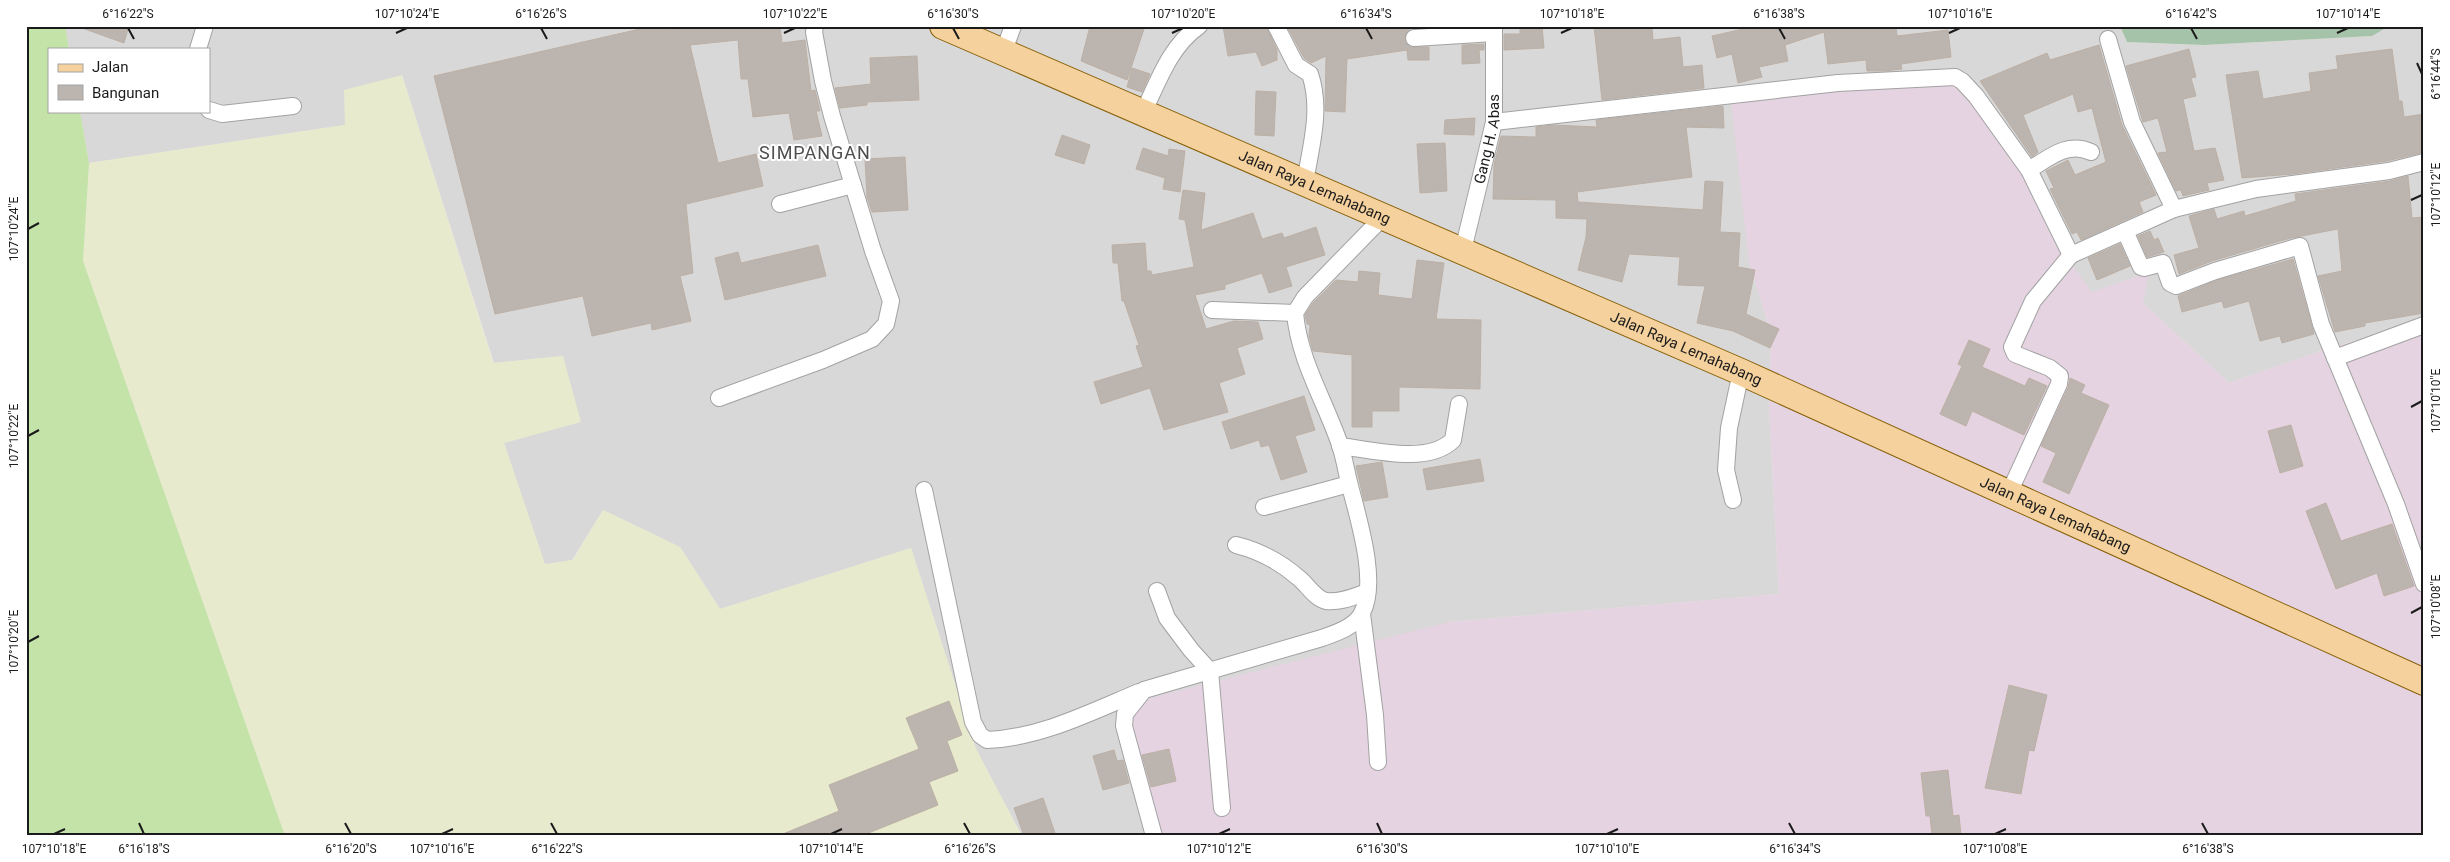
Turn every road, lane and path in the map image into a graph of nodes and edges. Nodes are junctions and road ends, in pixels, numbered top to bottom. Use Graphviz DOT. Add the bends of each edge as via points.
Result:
graph roads {
  1 [pos="205,26"];
  2 [pos="815,26"];
  3 [pos="942,26"];
  4 [pos="1013,26"];
  5 [pos="1199,26"];
  6 [pos="1276,26"];
  7 [pos="1494,30"];
  8 [pos="1442,31"];
  9 [pos="1414,38"];
  10 [pos="2108,39"];
  11 [pos="198,48"];
  12 [pos="1003,53"];
  13 [pos="293,106"];
  14 [pos="210,110"];
  15 [pos="1143,113"];
  16 [pos="1494,122"];
  17 [pos="2090,152"];
  18 [pos="2424,162"];
  19 [pos="2029,170"];
  20 [pos="1305,182"];
  21 [pos="853,185"];
  22 [pos="780,204"];
  23 [pos="2174,209"];
  24 [pos="1384,216"];
  25 [pos="2125,231"];
  26 [pos="1463,250"];
  27 [pos="2071,255"];
  28 [pos="1212,310"];
  29 [pos="1295,312"];
  30 [pos="2424,325"];
  31 [pos="2335,358"];
  32 [pos="1741,372"];
  33 [pos="719,398"];
  34 [pos="1459,404"];
  35 [pos="1340,446"];
  36 [pos="1349,484"];
  37 [pos="924,490"];
  38 [pos="2009,493"];
  39 [pos="1733,500"];
  40 [pos="1264,507"];
  41 [pos="1236,545"];
  42 [pos="2424,584"];
  43 [pos="1157,591"];
  44 [pos="1368,592"];
  45 [pos="1362,614"];
  46 [pos="1210,671"];
  47 [pos="2424,682"];
  48 [pos="1144,690"];
  49 [pos="1378,762"];
  50 [pos="1222,808"];
  51 [pos="1154,836"];
  1 -- 11 [label="street"];
  2 -- 21 [label="street" via="822,81"];
  3 -- 12 [label="main road, Jalan Raya Lemahabang"];
  4 -- 12 [label="street"];
  5 -- 15 [label="street" via="1184,36 1171,56"];
  6 -- 20 [label="street" via="1296,65 1310,74 1316,92 1315,124"];
  7 -- 8 [label="street"];
  7 -- 16 [label="street, Gang H. Abas"];
  8 -- 9 [label="street"];
  10 -- 23 [label="street" via="2132,122"];
  12 -- 15 [label="main road, Jalan Raya Lemahabang"];
  13 -- 14 [label="street" via="222,114"];
  15 -- 20 [label="main road, Jalan Raya Lemahabang"];
  16 -- 19 [label="street" via="1838,82 1955,77 1976,96"];
  16 -- 26 [label="street, Gang H. Abas"];
  17 -- 19 [label="street" via="2072,147"];
  18 -- 23 [label="street" via="2389,171 2256,189"];
  19 -- 27 [label="street"];
  20 -- 24 [label="main road, Jalan Raya Lemahabang"];
  21 -- 22 [label="street"];
  21 -- 33 [label="street" via="891,301 886,324 872,339"];
  23 -- 25 [label="street"];
  24 -- 26 [label="main road, Jalan Raya Lemahabang"];
  24 -- 29 [label="street" via="1305,297"];
  25 -- 27 [label="street"];
  25 -- 31 [label="street" via="2142,267 2163,263 2170,283 2176,286 2300,246"];
  26 -- 32 [label="main road, Jalan Raya Lemahabang"];
  27 -- 38 [label="street" via="2033,301 2012,347 2015,354 2050,368 2060,376"];
  28 -- 29 [label="street"];
  29 -- 35 [label="street" via="1300,346"];
  30 -- 31 [label="street"];
  31 -- 42 [label="street" via="2396,504"];
  32 -- 38 [label="main road, Jalan Raya Lemahabang"];
  32 -- 39 [label="street" via="1729,428 1726,470"];
  34 -- 35 [label="street" via="1453,440 1440,449 1406,454"];
  35 -- 36 [label="street"];
  36 -- 40 [label="street"];
  36 -- 44 [label="street" via="1361,530"];
  37 -- 48 [label="street" via="973,722 980,735 987,740 1016,737 1082,716"];
  38 -- 47 [label="main road, Jalan Raya Lemahabang"];
  41 -- 44 [label="street" via="1256,550 1281,565 1324,601 1333,602"];
  43 -- 46 [label="street" via="1167,618"];
  44 -- 45 [label="street"];
  45 -- 46 [label="street" via="1334,634"];
  45 -- 49 [label="street" via="1376,715"];
  46 -- 48 [label="street"];
  46 -- 50 [label="street"];
  48 -- 51 [label="street" via="1125,714 1124,726"];
}
